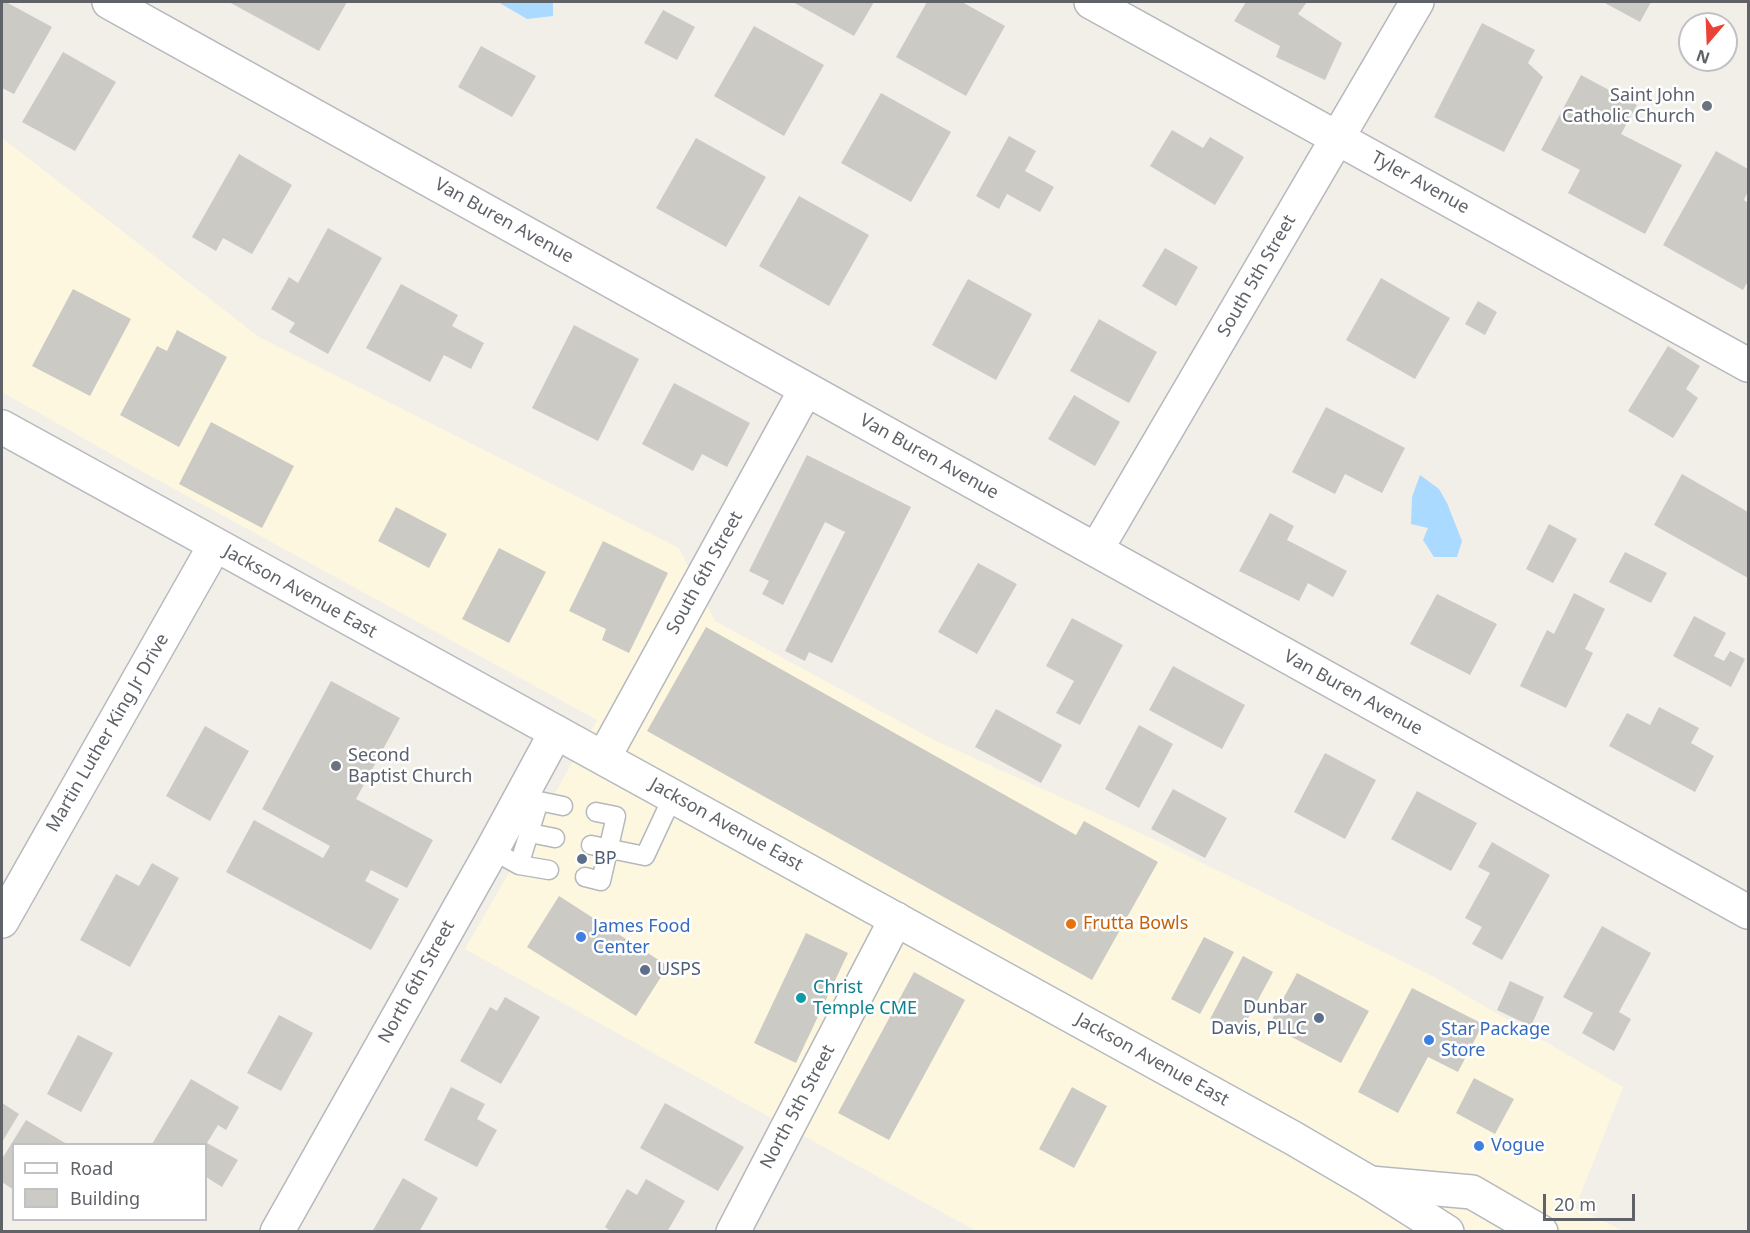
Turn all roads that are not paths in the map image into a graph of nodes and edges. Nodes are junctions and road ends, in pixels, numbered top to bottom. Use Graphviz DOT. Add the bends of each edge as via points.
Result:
graph roads {
  1 [pos="109,2"];
  2 [pos="1091,2"];
  3 [pos="1417,2"];
  4 [pos="1337,138"];
  5 [pos="1749,365"];
  6 [pos="806,389"];
  7 [pos="2,427"];
  8 [pos="215,545"];
  9 [pos="1096,550"];
  10 [pos="556,732"];
  11 [pos="604,757"];
  12 [pos="673,796"];
  13 [pos="563,806"];
  14 [pos="596,812"];
  15 [pos="530,833"];
  16 [pos="555,838"];
  17 [pos="600,847"];
  18 [pos="505,858"];
  19 [pos="549,870"];
  20 [pos="585,877"];
  21 [pos="1749,912"];
  22 [pos="896,919"];
  23 [pos="2,921"];
  24 [pos="1370,1183"];
  25 [pos="277,1232"];
  26 [pos="733,1232"];
  27 [pos="1447,1232"];
  28 [pos="1541,1232"];
  1 -- 6 [label="street, Van Buren Avenue"];
  2 -- 4 [label="street, Tyler Avenue"];
  3 -- 4 [label="street, South 5th Street"];
  4 -- 5 [label="street, Tyler Avenue"];
  4 -- 9 [label="street, South 5th Street"];
  6 -- 9 [label="street, Van Buren Avenue"];
  6 -- 11 [label="street, South 6th Street"];
  7 -- 8 [label="street, Jackson Avenue East"];
  8 -- 10 [label="street, Jackson Avenue East"];
  8 -- 23 [label="street, Martin Luther King Jr Drive"];
  9 -- 21 [label="street, Van Buren Avenue"];
  10 -- 11 [label="street, Jackson Avenue East"];
  10 -- 18 [label="street, North 6th Street"];
  11 -- 12 [label="street, Jackson Avenue East"];
  12 -- 17 [label="lane" via="645,856"];
  12 -- 22 [label="street, Jackson Avenue East"];
  13 -- 15 [label="lane" via="540,801"];
  14 -- 17 [label="lane" via="616,816"];
  15 -- 16 [label="lane"];
  15 -- 18 [label="lane"];
  17 -- 20 [label="lane" via="601,880"];
  18 -- 19 [label="lane"];
  18 -- 25 [label="street, North 6th Street"];
  22 -- 24 [label="street, Jackson Avenue East"];
  22 -- 26 [label="street, North 5th Street"];
  24 -- 27 [label="street, Jackson Avenue East"];
  24 -- 28 [label="street" via="1472,1192"];
}
